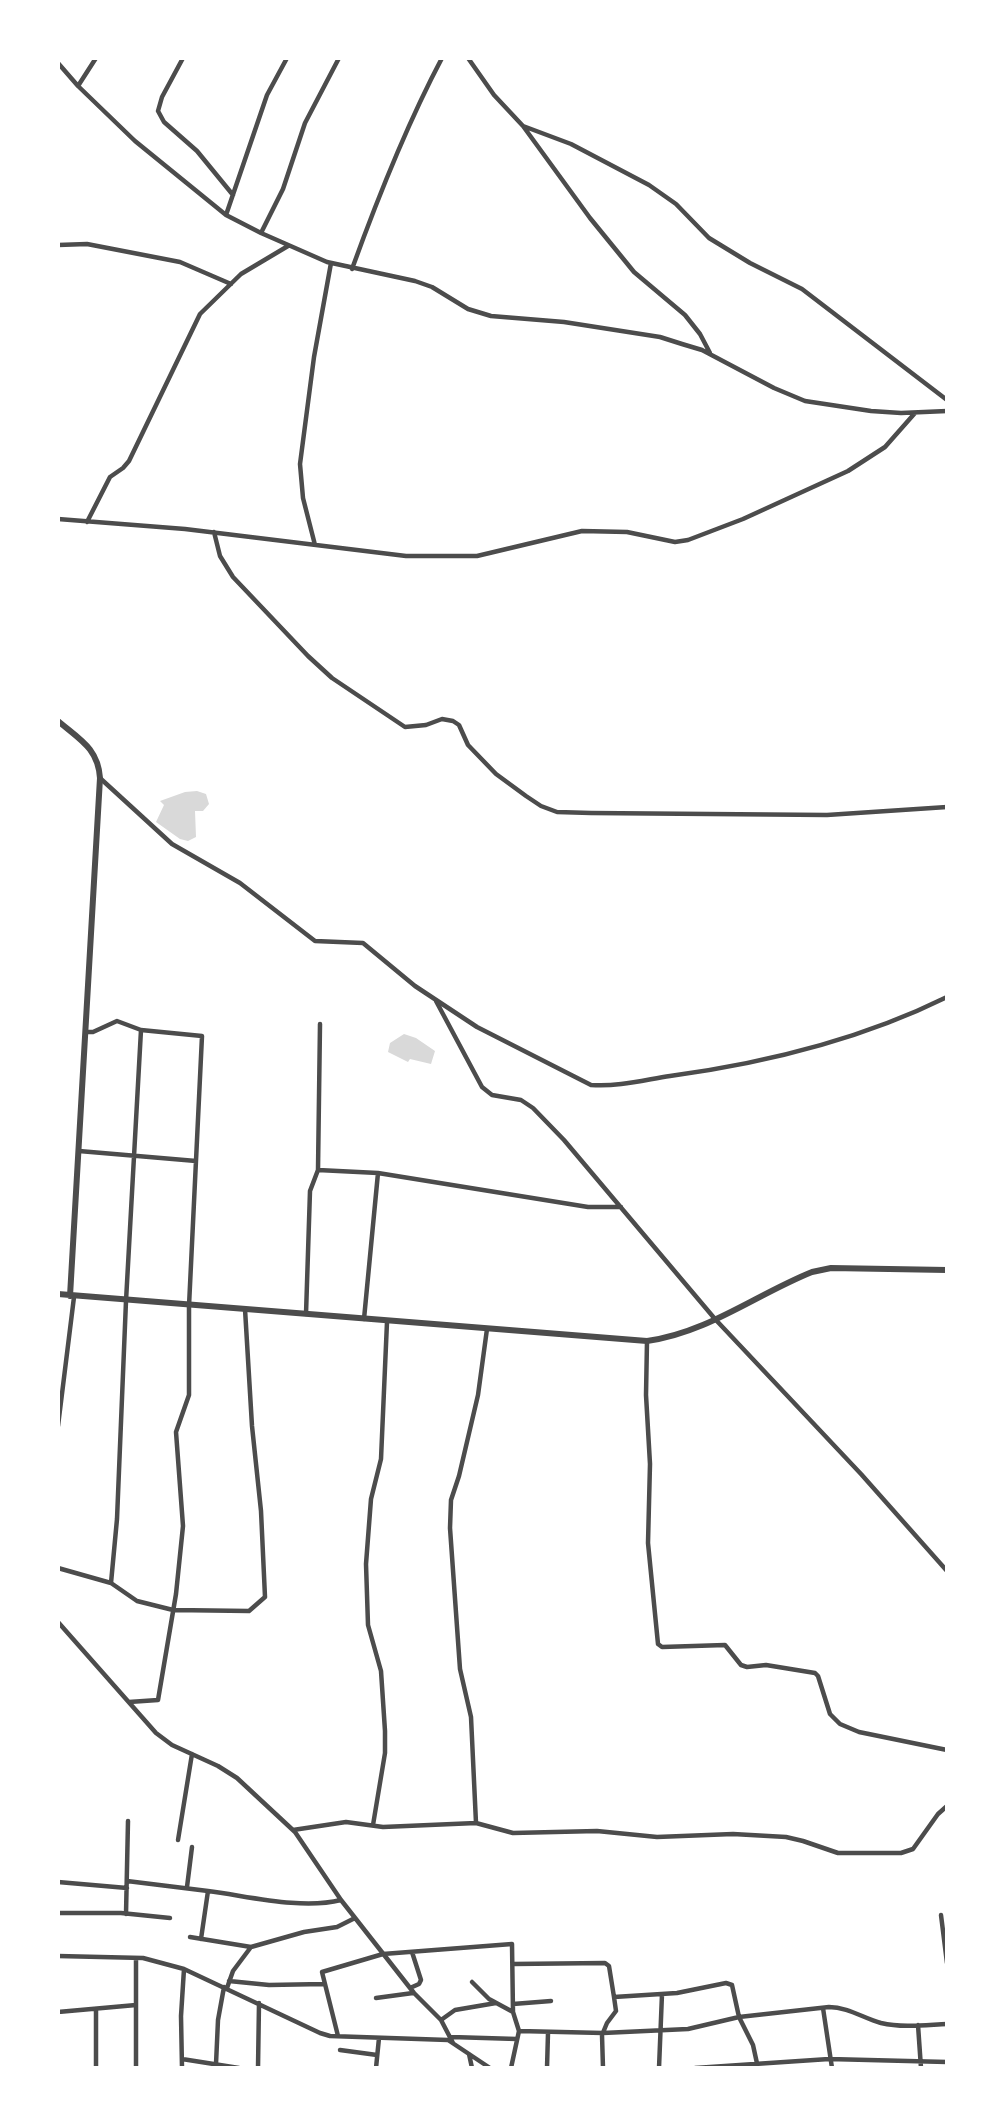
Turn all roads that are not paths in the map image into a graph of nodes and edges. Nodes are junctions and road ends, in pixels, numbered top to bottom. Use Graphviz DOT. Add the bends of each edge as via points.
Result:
graph roads {
  1 [pos="96,58"];
  2 [pos="183,58"];
  3 [pos="287,58"];
  4 [pos="339,58"];
  5 [pos="442,58"];
  6 [pos="468,58"];
  7 [pos="58,63"];
  8 [pos="78,86"];
  9 [pos="523,126"];
  10 [pos="233,195"];
  11 [pos="226,215"];
  12 [pos="261,233"];
  13 [pos="58,245"];
  14 [pos="289,246"];
  15 [pos="331,263"];
  16 [pos="352,269"];
  17 [pos="231,284"];
  18 [pos="710,354"];
  19 [pos="947,400"];
  20 [pos="947,411"];
  21 [pos="916,412"];
  22 [pos="58,519"];
  23 [pos="87,522"];
  24 [pos="214,532"];
  25 [pos="315,545"];
  26 [pos="58,721"];
  27 [pos="100,778"];
  28 [pos="947,807"];
  29 [pos="947,997"];
  30 [pos="436,1000"];
  31 [pos="320,1024"];
  32 [pos="141,1030"];
  33 [pos="86,1032"];
  34 [pos="79,1151"];
  35 [pos="134,1156"];
  36 [pos="196,1161"];
  37 [pos="318,1170"];
  38 [pos="378,1173"];
  39 [pos="621,1206"];
  40 [pos="947,1270"];
  41 [pos="58,1294"];
  42 [pos="72,1296"];
  43 [pos="126,1301"];
  44 [pos="189,1306"];
  45 [pos="245,1309"];
  46 [pos="306,1314"];
  47 [pos="715,1319"];
  48 [pos="364,1320"];
  49 [pos="387,1322"];
  50 [pos="487,1329"];
  51 [pos="647,1341"];
  52 [pos="58,1426"];
  53 [pos="58,1568"];
  54 [pos="947,1571"];
  55 [pos="111,1583"];
  56 [pos="173,1610"];
  57 [pos="58,1622"];
  58 [pos="129,1702"];
  59 [pos="947,1750"];
  60 [pos="192,1754"];
  61 [pos="947,1806"];
  62 [pos="128,1821"];
  63 [pos="476,1823"];
  64 [pos="373,1825"];
  65 [pos="293,1830"];
  66 [pos="178,1840"];
  67 [pos="191,1847"];
  68 [pos="127,1881"];
  69 [pos="58,1882"];
  70 [pos="187,1887"];
  71 [pos="127,1888"];
  72 [pos="208,1891"];
  73 [pos="341,1900"];
  74 [pos="58,1913"];
  75 [pos="126,1914"];
  76 [pos="941,1915"];
  77 [pos="170,1918"];
  78 [pos="355,1918"];
  79 [pos="190,1937"];
  80 [pos="201,1939"];
  81 [pos="251,1947"];
  82 [pos="412,1952"];
  83 [pos="383,1954"];
  84 [pos="58,1956"];
  85 [pos="136,1958"];
  86 [pos="947,1963"];
  87 [pos="513,1964"];
  88 [pos="184,1969"];
  89 [pos="229,1981"];
  90 [pos="472,1982"];
  91 [pos="324,1984"];
  92 [pos="226,1988"];
  93 [pos="412,1990"];
  94 [pos="662,1994"];
  95 [pos="614,1997"];
  96 [pos="376,1998"];
  97 [pos="551,2001"];
  98 [pos="259,2003"];
  99 [pos="497,2003"];
  100 [pos="513,2004"];
  101 [pos="136,2005"];
  102 [pos="96,2008"];
  103 [pos="823,2008"];
  104 [pos="58,2012"];
  105 [pos="513,2012"];
  106 [pos="739,2017"];
  107 [pos="441,2020"];
  108 [pos="947,2024"];
  109 [pos="918,2025"];
  110 [pos="662,2030"];
  111 [pos="519,2031"];
  112 [pos="603,2033"];
  113 [pos="548,2034"];
  114 [pos="338,2036"];
  115 [pos="451,2036"];
  116 [pos="379,2038"];
  117 [pos="517,2039"];
  118 [pos="453,2043"];
  119 [pos="340,2050"];
  120 [pos="469,2053"];
  121 [pos="377,2054"];
  122 [pos="182,2059"];
  123 [pos="829,2059"];
  124 [pos="795,2061"];
  125 [pos="920,2061"];
  126 [pos="947,2062"];
  127 [pos="216,2064"];
  128 [pos="758,2066"];
  129 [pos="96,2068"];
  130 [pos="136,2068"];
  131 [pos="182,2068"];
  132 [pos="239,2068"];
  133 [pos="258,2068"];
  134 [pos="376,2068"];
  135 [pos="472,2068"];
  136 [pos="490,2068"];
  137 [pos="511,2068"];
  138 [pos="547,2068"];
  139 [pos="603,2068"];
  140 [pos="659,2068"];
  141 [pos="695,2068"];
  142 [pos="701,2068"];
  143 [pos="728,2068"];
  144 [pos="795,2068"];
  145 [pos="832,2068"];
  146 [pos="921,2068"];
  1 -- 8 [label="street"];
  2 -- 10 [label="street" via="158,111"];
  3 -- 10 [label="street" via="267,95"];
  4 -- 12 [label="street" via="305,123 283,189"];
  5 -- 16 [label="street" via="409,124"];
  6 -- 9 [label="street"];
  7 -- 8 [label="street"];
  8 -- 11 [label="street" via="135,141"];
  9 -- 18 [label="street" via="627,264 685,315"];
  9 -- 19 [label="street" via="571,144 649,184 709,238 802,289"];
  10 -- 11 [label="street"];
  11 -- 12 [label="street"];
  12 -- 14 [label="street"];
  13 -- 17 [label="street" via="87,244 180,262"];
  14 -- 15 [label="street"];
  14 -- 17 [label="street"];
  15 -- 16 [label="street"];
  15 -- 25 [label="street" via="300,464"];
  16 -- 18 [label="street" via="415,281 491,316 660,337"];
  17 -- 23 [label="street" via="200,314 129,461 110,477"];
  18 -- 21 [label="street" via="805,401"];
  20 -- 21 [label="street"];
  21 -- 25 [label="street" via="885,447 848,471 688,540 582,531 497,553 456,558"];
  22 -- 23 [label="street"];
  23 -- 24 [label="street"];
  24 -- 25 [label="street"];
  24 -- 28 [label="street" via="220,556 233,577 332,678 405,727 453,721 496,774 541,806 558,812 827,815"];
  26 -- 27 [label="street" via="93,751"];
  27 -- 30 [label="street" via="172,844 240,883 315,941 363,943"];
  27 -- 33 [label="street"];
  29 -- 30 [label="street" via="909,1016 778,1058 610,1086 591,1085 574,1077 477,1027"];
  30 -- 39 [label="street" via="482,1087 492,1095 521,1100 533,1108"];
  31 -- 37 [label="street"];
  32 -- 33 [label="street" via="117,1021"];
  32 -- 35 [label="street"];
  32 -- 36 [label="street" via="202,1036"];
  33 -- 34 [label="street"];
  34 -- 35 [label="street"];
  34 -- 42 [label="street"];
  35 -- 36 [label="street"];
  35 -- 43 [label="street"];
  36 -- 44 [label="street"];
  37 -- 38 [label="street"];
  37 -- 46 [label="street" via="310,1191"];
  38 -- 39 [label="street" via="588,1207"];
  38 -- 48 [label="street"];
  39 -- 47 [label="street"];
  40 -- 47 [label="street" via="821,1270"];
  41 -- 42 [label="street"];
  42 -- 43 [label="street"];
  42 -- 52 [label="street"];
  43 -- 44 [label="street"];
  43 -- 55 [label="street"];
  44 -- 45 [label="street"];
  44 -- 56 [label="street" via="188,1395 176,1432 183,1526"];
  45 -- 46 [label="street"];
  45 -- 56 [label="street" via="265,1597 249,1611"];
  46 -- 48 [label="street"];
  47 -- 51 [label="street"];
  47 -- 54 [label="street"];
  48 -- 49 [label="street"];
  49 -- 50 [label="street"];
  49 -- 64 [label="street" via="381,1459 371,1499 366,1564 368,1625 381,1671 385,1708 385,1753"];
  50 -- 51 [label="street"];
  50 -- 63 [label="street" via="478,1395 451,1500 460,1669 471,1717"];
  51 -- 59 [label="street" via="648,1543 658,1644 725,1645 747,1667 811,1671 818,1676 830,1714 840,1724"];
  53 -- 55 [label="street"];
  55 -- 56 [label="street" via="137,1601"];
  56 -- 58 [label="street" via="158,1700"];
  57 -- 58 [label="street"];
  58 -- 60 [label="street" via="156,1733"];
  60 -- 65 [label="street" via="237,1778"];
  60 -- 66 [label="street"];
  61 -- 63 [label="street" via="913,1849 901,1853 838,1853 786,1837 513,1833"];
  62 -- 68 [label="street"];
  63 -- 64 [label="street"];
  64 -- 65 [label="street" via="346,1822"];
  65 -- 73 [label="street"];
  67 -- 70 [label="street"];
  68 -- 70 [label="street"];
  68 -- 71 [label="street"];
  69 -- 71 [label="street"];
  70 -- 72 [label="street"];
  71 -- 75 [label="street"];
  72 -- 73 [label="street" via="302,1903"];
  72 -- 80 [label="street"];
  73 -- 78 [label="street"];
  74 -- 75 [label="street"];
  75 -- 77 [label="street"];
  76 -- 86 [label="street"];
  78 -- 81 [label="street" via="337,1927"];
  78 -- 83 [label="street"];
  79 -- 80 [label="street"];
  80 -- 81 [label="street"];
  81 -- 89 [label="street"];
  82 -- 83 [label="street"];
  82 -- 87 [label="street" via="512,1944"];
  82 -- 93 [label="street" via="421,1980"];
  83 -- 91 [label="street" via="324,1970"];
  83 -- 93 [label="street"];
  84 -- 85 [label="street"];
  85 -- 88 [label="street"];
  85 -- 101 [label="street"];
  87 -- 95 [label="street" via="606,1963"];
  87 -- 100 [label="street"];
  88 -- 92 [label="street"];
  88 -- 122 [label="street"];
  89 -- 91 [label="street"];
  89 -- 92 [label="street"];
  90 -- 99 [label="street"];
  91 -- 114 [label="street"];
  92 -- 98 [label="street"];
  92 -- 127 [label="street" via="218,2020"];
  93 -- 96 [label="street"];
  93 -- 107 [label="street"];
  94 -- 95 [label="street"];
  94 -- 106 [label="street" via="726,1983 732,1985"];
  94 -- 110 [label="street"];
  95 -- 112 [label="street" via="616,2011"];
  97 -- 100 [label="street"];
  98 -- 114 [label="street" via="320,2033"];
  98 -- 133 [label="street"];
  99 -- 105 [label="street"];
  99 -- 107 [label="street" via="455,2010"];
  100 -- 105 [label="street"];
  101 -- 102 [label="street"];
  101 -- 130 [label="street"];
  102 -- 104 [label="street"];
  102 -- 129 [label="street"];
  103 -- 106 [label="street"];
  103 -- 109 [label="street" via="840,2007 897,2026"];
  103 -- 123 [label="street"];
  105 -- 111 [label="street"];
  106 -- 110 [label="street"];
  106 -- 128 [label="street"];
  107 -- 115 [label="street"];
  108 -- 109 [label="street"];
  109 -- 125 [label="street"];
  110 -- 112 [label="street"];
  110 -- 140 [label="street"];
  111 -- 113 [label="street"];
  111 -- 117 [label="street"];
  112 -- 113 [label="street"];
  112 -- 139 [label="street"];
  113 -- 138 [label="street"];
  114 -- 116 [label="street"];
  115 -- 117 [label="street"];
  115 -- 118 [label="street"];
  116 -- 118 [label="street"];
  116 -- 121 [label="street"];
  117 -- 137 [label="street"];
  118 -- 120 [label="street"];
  119 -- 121 [label="street"];
  120 -- 135 [label="street"];
  120 -- 136 [label="street"];
  121 -- 134 [label="street"];
  122 -- 127 [label="street"];
  122 -- 131 [label="street"];
  123 -- 124 [label="street"];
  123 -- 125 [label="street"];
  123 -- 145 [label="street"];
  124 -- 128 [label="street"];
  124 -- 144 [label="street"];
  125 -- 126 [label="street"];
  125 -- 146 [label="street"];
  127 -- 132 [label="street"];
  128 -- 143 [label="street"];
  141 -- 142 [label="street"];
  142 -- 143 [label="street"];
}
